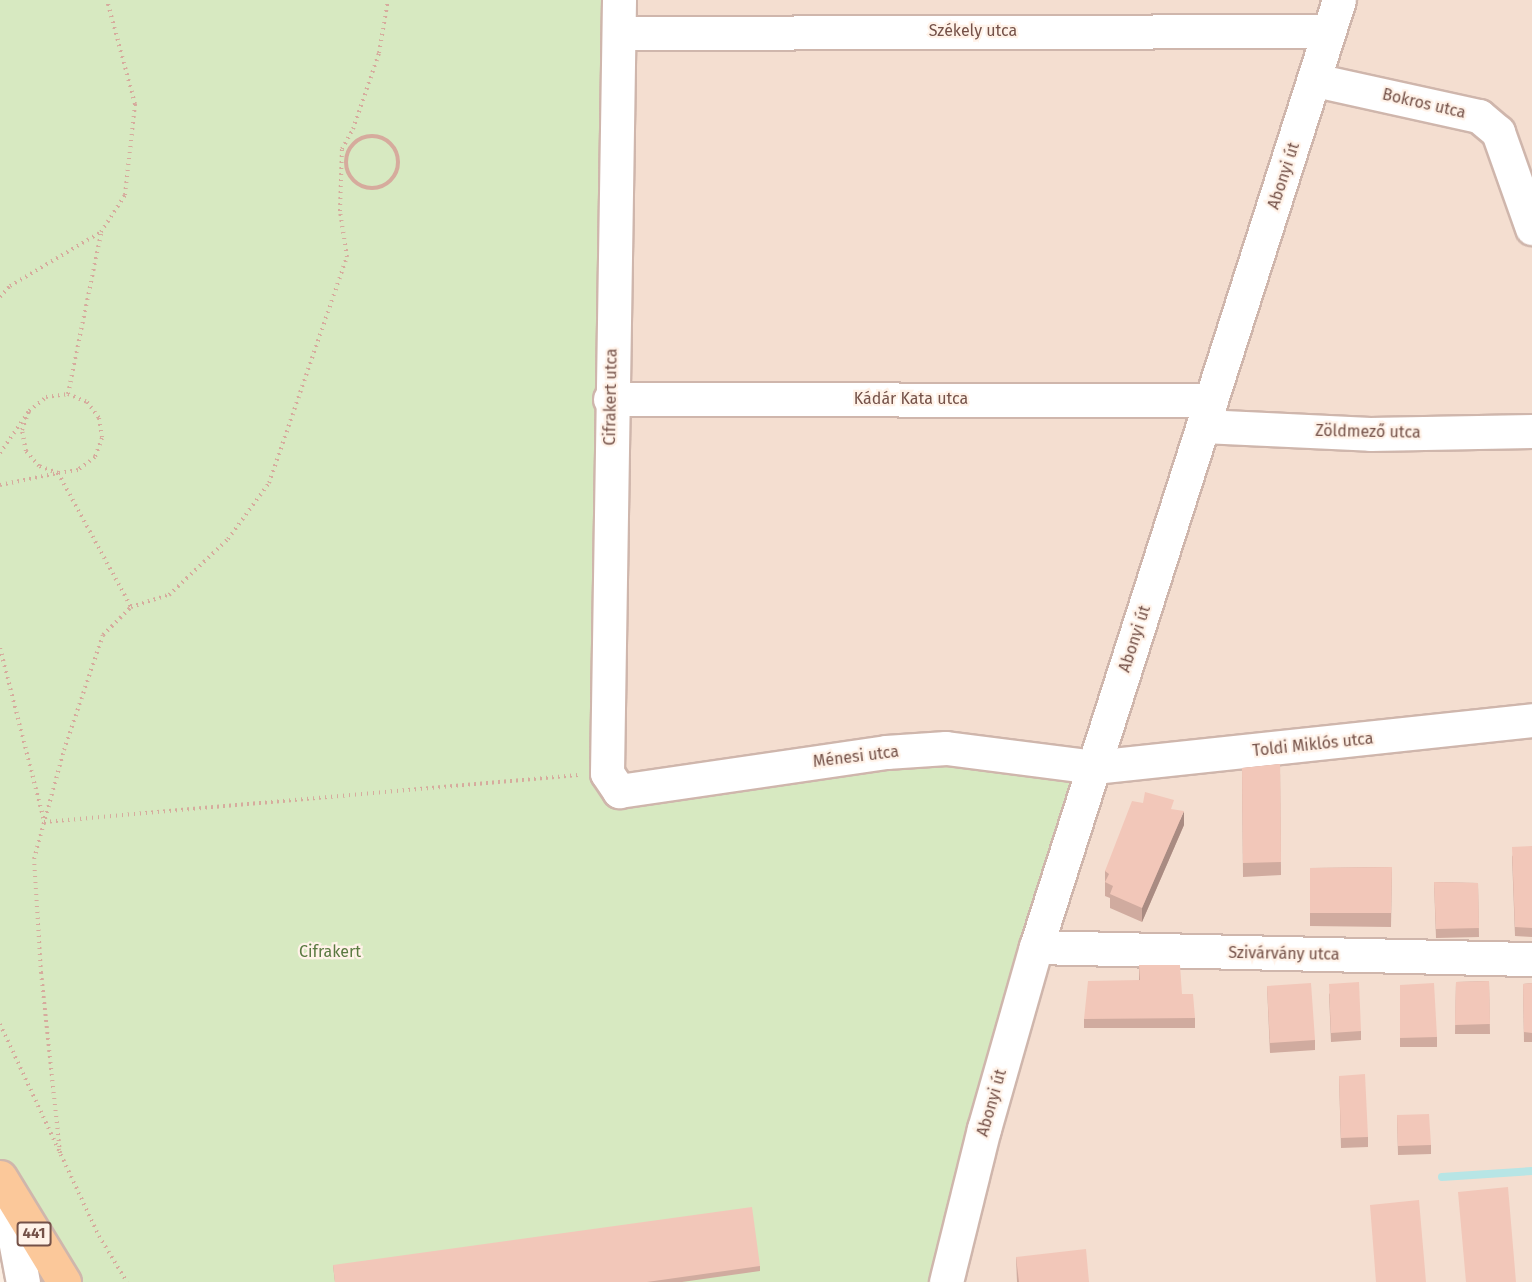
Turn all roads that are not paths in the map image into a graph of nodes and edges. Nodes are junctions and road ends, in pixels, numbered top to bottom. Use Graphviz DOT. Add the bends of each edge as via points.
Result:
graph roads {
  1 [pos="619,0"];
  2 [pos="1339,0"];
  3 [pos="1326,32"];
  4 [pos="619,33"];
  5 [pos="1316,80"];
  6 [pos="1532,228"];
  7 [pos="610,399"];
  8 [pos="1207,413"];
  9 [pos="1532,431"];
  10 [pos="1532,720"];
  11 [pos="1094,766"];
  12 [pos="613,782"];
  13 [pos="1036,947"];
  14 [pos="1532,959"];
  15 [pos="2,1181"];
  16 [pos="23,1282"];
  17 [pos="64,1282"];
  18 [pos="946,1282"];
  1 -- 4 [label="street, Cifrakert utca"];
  2 -- 3 [label="street, Abonyi út"];
  3 -- 4 [label="street, Székely utca"];
  3 -- 5 [label="street, Abonyi út"];
  4 -- 7 [label="street, Cifrakert utca"];
  5 -- 6 [label="street, Bokros utca" via="1479,116 1498,132"];
  5 -- 8 [label="street, Abonyi út"];
  7 -- 8 [label="street, Kádár Kata utca"];
  7 -- 12 [label="street, Cifrakert utca"];
  8 -- 9 [label="street, Zöldmező utca" via="1370,434"];
  8 -- 11 [label="street, Abonyi út"];
  10 -- 11 [label="street, Toldi Miklós utca"];
  11 -- 12 [label="street, Ménesi utca" via="946,748"];
  11 -- 13 [label="street, Abonyi út"];
  13 -- 14 [label="street, Szivárvány utca"];
  13 -- 18 [label="street, Abonyi út"];
  15 -- 16 [label="street"];
  15 -- 17 [label="main road, 441"];
}
